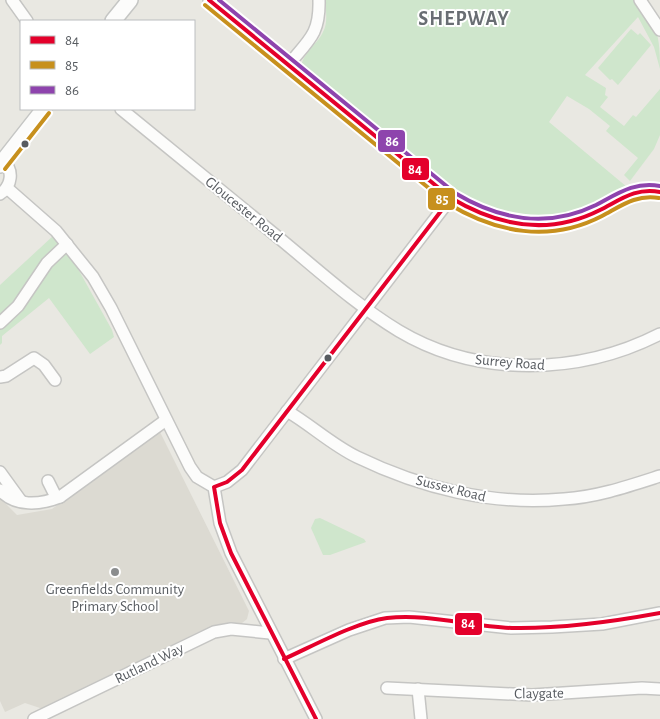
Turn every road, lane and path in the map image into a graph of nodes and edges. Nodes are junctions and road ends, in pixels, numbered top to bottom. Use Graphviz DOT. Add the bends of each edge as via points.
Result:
graph roads {
  1 [pos="12,0"];
  2 [pos="130,0"];
  3 [pos="209,0"];
  4 [pos="319,0"];
  5 [pos="640,0"];
  6 [pos="26,20"];
  7 [pos="114,20"];
  8 [pos="660,30"];
  9 [pos="288,65"];
  10 [pos="43,110"];
  11 [pos="122,110"];
  12 [pos="1,163"];
  13 [pos="4,191"];
  14 [pos="658,191"];
  15 [pos="451,198"];
  16 [pos="67,244"];
  17 [pos="367,308"];
  18 [pos="0,323"];
  19 [pos="660,334"];
  20 [pos="0,377"];
  21 [pos="55,380"];
  22 [pos="287,411"];
  23 [pos="166,420"];
  24 [pos="0,472"];
  25 [pos="660,476"];
  26 [pos="48,481"];
  27 [pos="214,487"];
  28 [pos="0,490"];
  29 [pos="60,497"];
  30 [pos="21,501"];
  31 [pos="660,613"];
  32 [pos="270,633"];
  33 [pos="284,658"];
  34 [pos="387,688"];
  35 [pos="660,689"];
  36 [pos="418,690"];
  37 [pos="34,719"];
  38 [pos="316,719"];
  39 [pos="421,719"];
  1 -- 6 [label="street"];
  2 -- 7 [label="street"];
  3 -- 9 [label="street"];
  4 -- 9 [label="street" via="316,30"];
  5 -- 8 [label="street"];
  9 -- 15 [label="street"];
  10 -- 12 [label="street"];
  11 -- 17 [label="street, Gloucester Road"];
  12 -- 13 [label="street" via="10,172 10,181"];
  13 -- 16 [label="street"];
  14 -- 15 [label="street" via="628,194 582,218 542,227 494,221"];
  15 -- 17 [label="street"];
  16 -- 18 [label="street" via="47,262 18,306"];
  16 -- 23 [label="street" via="102,292"];
  17 -- 19 [label="street, Surrey Road" via="398,330 436,348 502,364 546,366 596,359"];
  17 -- 22 [label="street"];
  20 -- 21 [label="street" via="34,358"];
  22 -- 25 [label="street, Sussex Road" via="356,456 393,472 476,497 517,501 565,499 619,489"];
  22 -- 27 [label="street" via="242,470 228,482"];
  23 -- 27 [label="street" via="194,473"];
  23 -- 29 [label="street"];
  24 -- 30 [label="street"];
  26 -- 29 [label="street" via="55,495"];
  27 -- 32 [label="street" via="220,523 231,553"];
  28 -- 30 [label="street" via="7,498"];
  29 -- 30 [label="street" via="44,503"];
  31 -- 33 [label="street" via="602,624 511,628 394,617 354,628"];
  32 -- 33 [label="street"];
  32 -- 37 [label="street, Rutland Way" via="231,629 214,632"];
  33 -- 38 [label="street"];
  34 -- 36 [label="street, Claygate"];
  35 -- 36 [label="street, Claygate" via="532,695"];
  36 -- 39 [label="street"];
}
